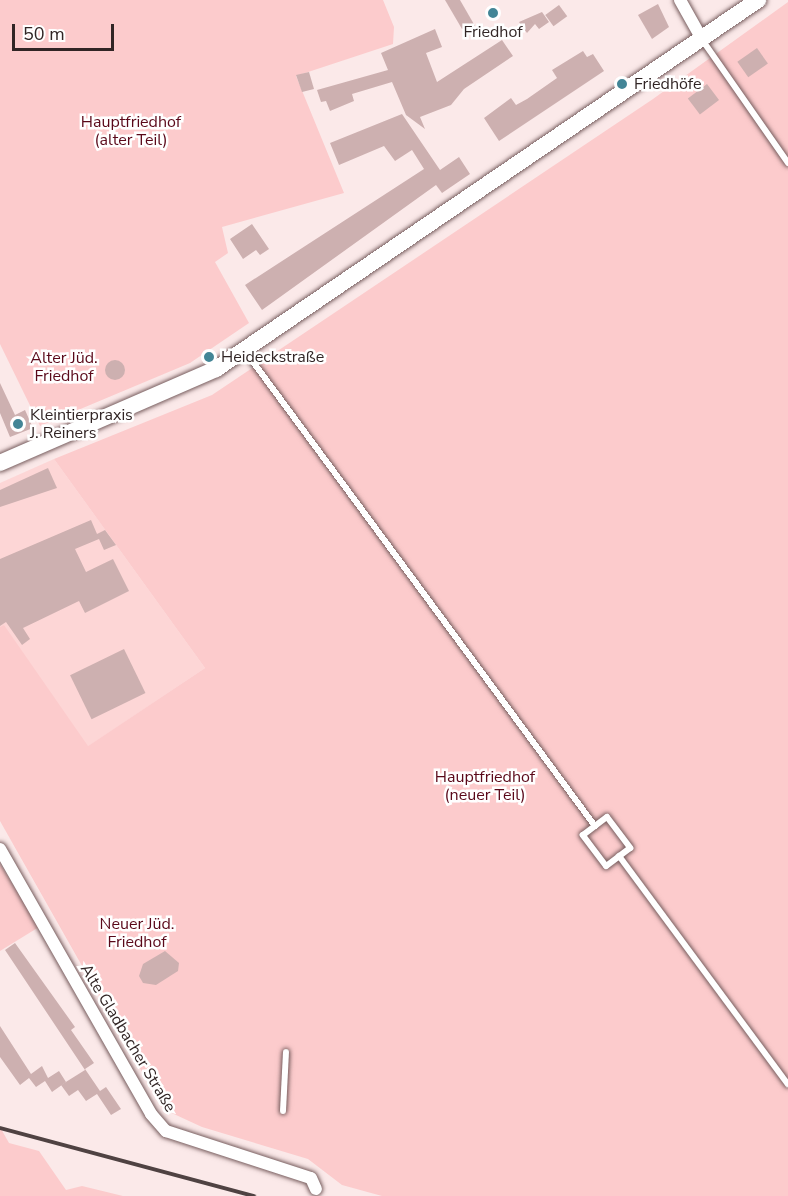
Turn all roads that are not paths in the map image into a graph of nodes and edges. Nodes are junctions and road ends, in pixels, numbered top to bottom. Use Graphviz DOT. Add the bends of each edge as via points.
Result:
graph roads {
  1 [pos="680,0"];
  2 [pos="758,0"];
  3 [pos="703,41"];
  4 [pos="788,163"];
  5 [pos="245,350"];
  6 [pos="0,463"];
  7 [pos="595,826"];
  8 [pos="0,849"];
  9 [pos="619,856"];
  10 [pos="286,1052"];
  11 [pos="788,1084"];
  12 [pos="284,1111"];
  13 [pos="316,1189"];
  1 -- 3 [label="street"];
  2 -- 3 [label="street"];
  3 -- 4 [label="lane"];
  3 -- 5 [label="street"];
  5 -- 6 [label="street" via="190,383"];
  5 -- 7 [label="lane"];
  7 -- 9 [label="lane" via="607,817 630,848"];
  7 -- 9 [label="lane" via="583,835 606,866"];
  8 -- 13 [label="street, Alte Gladbacher Straße" via="151,1114 166,1131 311,1178"];
  9 -- 11 [label="lane"];
  10 -- 12 [label="lane"];
}
